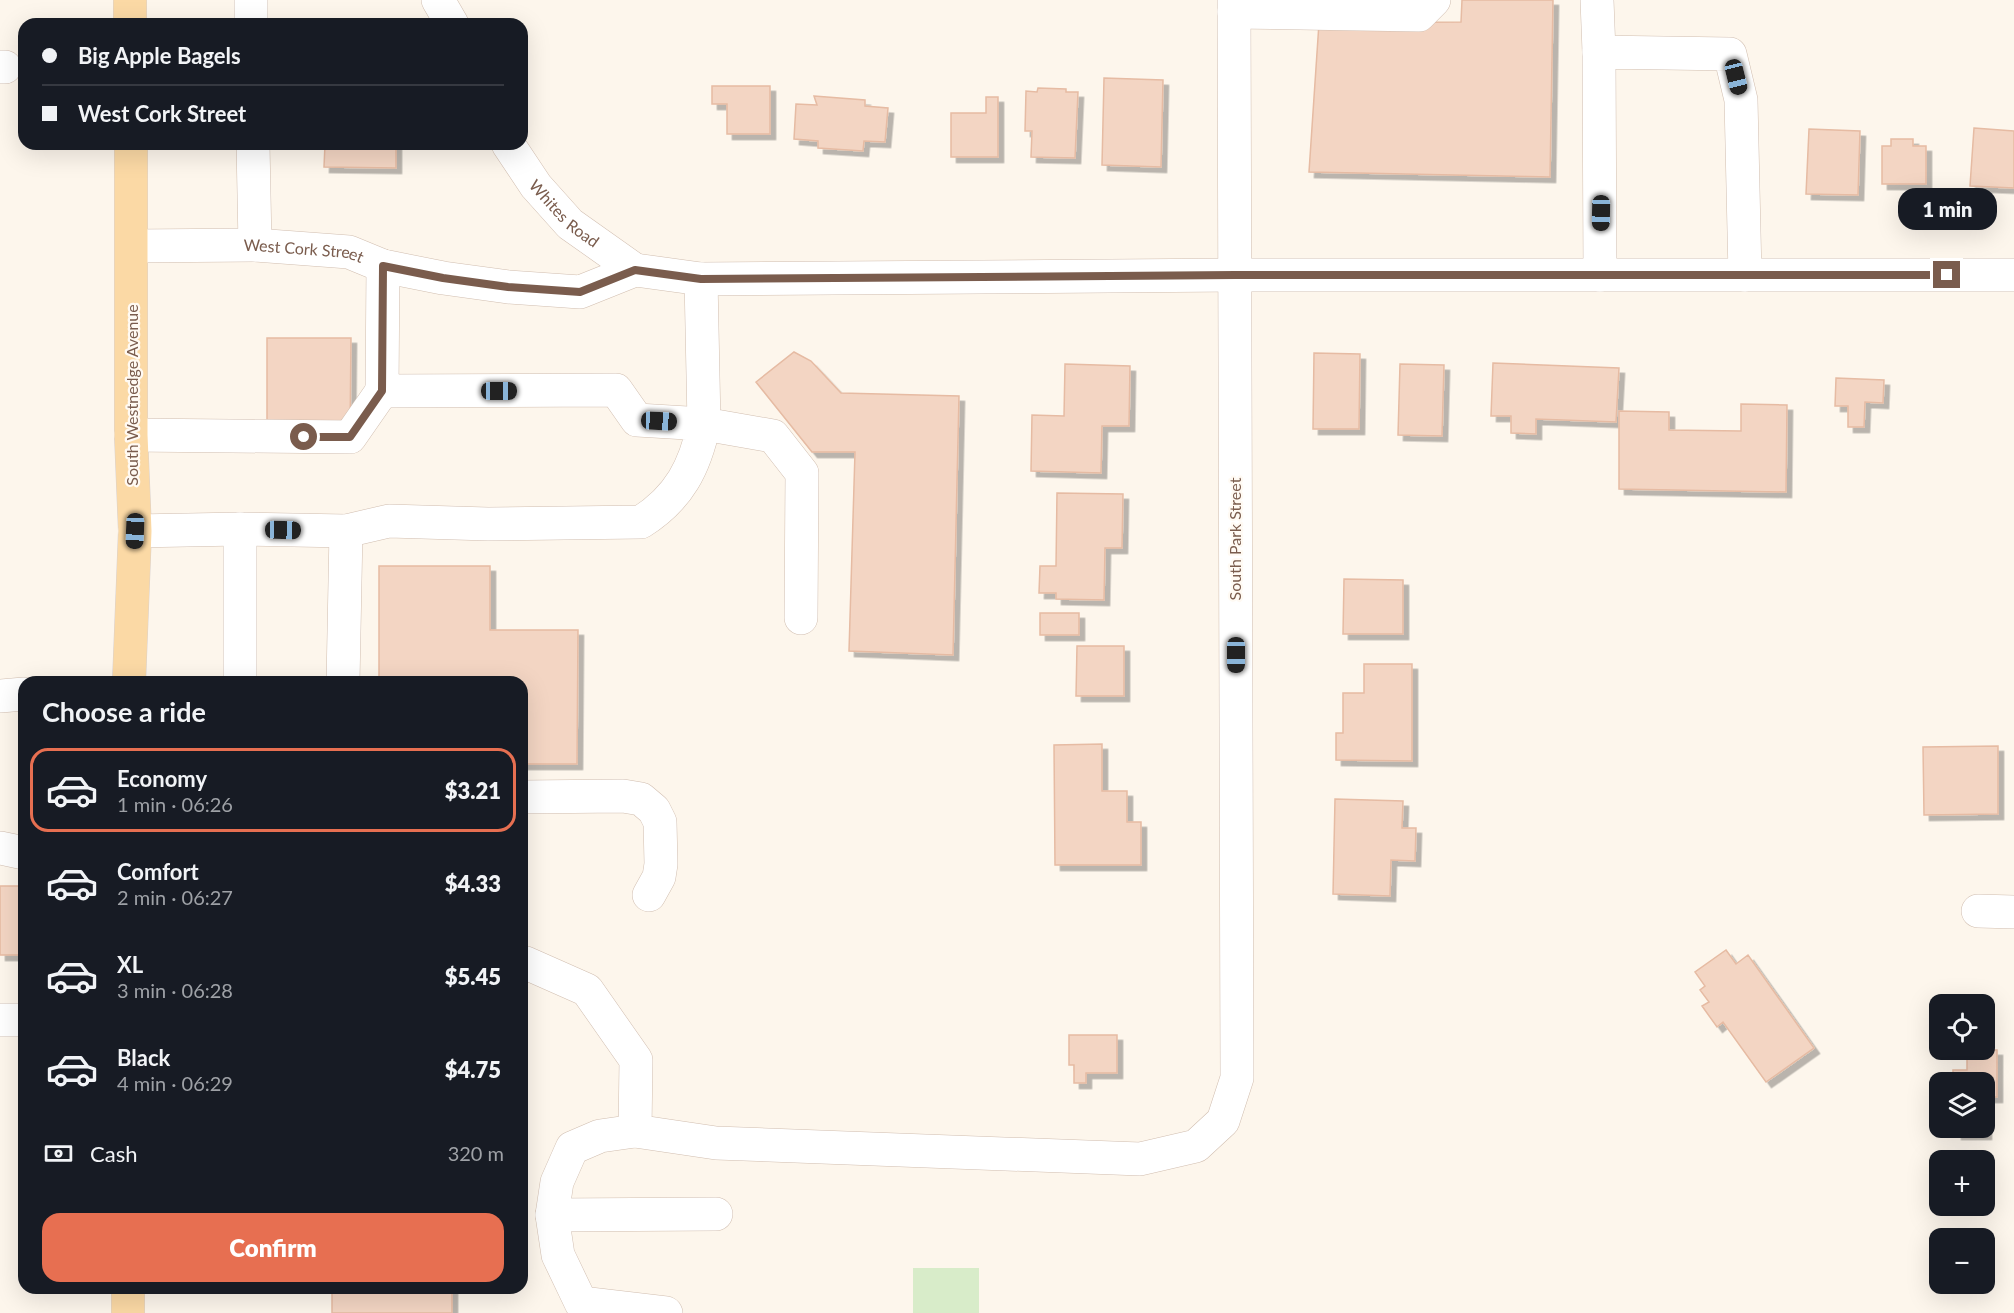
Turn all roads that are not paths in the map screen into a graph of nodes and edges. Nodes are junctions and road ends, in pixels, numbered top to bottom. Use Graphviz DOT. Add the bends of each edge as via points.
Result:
graph roads {
  1 [pos="130,0"];
  2 [pos="251,0"];
  3 [pos="438,0"];
  4 [pos="1434,0"];
  5 [pos="1597,0"];
  6 [pos="1234,6"];
  7 [pos="130,18"];
  8 [pos="251,18"];
  9 [pos="448,18"];
  10 [pos="1599,52"];
  11 [pos="131,150"];
  12 [pos="253,150"];
  13 [pos="512,150"];
  14 [pos="255,245"];
  15 [pos="132,246"];
  16 [pos="383,266"];
  17 [pos="635,270"];
  18 [pos="1235,275"];
  19 [pos="1600,275"];
  20 [pos="1745,275"];
  21 [pos="2014,275"];
  22 [pos="701,279"];
  23 [pos="382,391"];
  24 [pos="704,424"];
  25 [pos="131,435"];
  26 [pos="240,529"];
  27 [pos="135,531"];
  28 [pos="346,531"];
  29 [pos="801,618"];
  30 [pos="129,676"];
  31 [pos="240,676"];
  32 [pos="343,676"];
  33 [pos="18,694"];
  34 [pos="0,696"];
  35 [pos="528,797"];
  36 [pos="0,848"];
  37 [pos="18,852"];
  38 [pos="649,895"];
  39 [pos="1978,911"];
  40 [pos="2014,912"];
  41 [pos="528,964"];
  42 [pos="0,1020"];
  43 [pos="18,1020"];
  44 [pos="634,1131"];
  45 [pos="716,1214"];
  46 [pos="552,1215"];
  47 [pos="128,1294"];
  48 [pos="128,1313"];
  49 [pos="666,1313"];
  1 -- 7 [label="main road"];
  2 -- 8 [label="street"];
  3 -- 9 [label="street"];
  4 -- 6 [label="street" via="1419,15"];
  5 -- 10 [label="street"];
  6 -- 18 [label="street, South Park Street"];
  10 -- 19 [label="street"];
  10 -- 20 [label="street" via="1730,54 1741,100"];
  11 -- 15 [label="main road, South Westnedge Avenue"];
  12 -- 14 [label="street"];
  13 -- 17 [label="street, Whites Road" via="536,186 570,224"];
  14 -- 15 [label="street, West Cork Street"];
  14 -- 16 [label="street, West Cork Street" via="349,252"];
  15 -- 25 [label="main road, South Westnedge Avenue"];
  16 -- 17 [label="street, West Cork Street" via="508,287 580,292"];
  16 -- 23 [label="street"];
  17 -- 22 [label="street, West Cork Street"];
  18 -- 19 [label="street, West Cork Street"];
  18 -- 22 [label="street, West Cork Street"];
  18 -- 44 [label="street, South Park Street" via="1237,1078 1223,1121 1196,1146 1140,1159 716,1143"];
  19 -- 20 [label="street, West Cork Street"];
  20 -- 21 [label="street, West Cork Street"];
  22 -- 24 [label="street"];
  23 -- 24 [label="street" via="616,390 637,420"];
  23 -- 25 [label="street" via="350,437"];
  24 -- 28 [label="street" via="691,468 679,487 660,510 640,522 389,521"];
  24 -- 29 [label="street" via="773,436 802,472"];
  25 -- 27 [label="main road, South Westnedge Avenue"];
  26 -- 27 [label="street"];
  26 -- 28 [label="street"];
  26 -- 31 [label="street"];
  27 -- 30 [label="main road, South Westnedge Avenue"];
  28 -- 32 [label="street"];
  33 -- 34 [label="street"];
  35 -- 38 [label="street" via="623,796 641,800 654,810 660,822 661,864"];
  36 -- 37 [label="street"];
  39 -- 40 [label="street"];
  41 -- 44 [label="street" via="587,990 636,1060"];
  42 -- 43 [label="street"];
  44 -- 46 [label="street, South Park Street" via="600,1136 572,1148 557,1182"];
  45 -- 46 [label="street"];
  46 -- 49 [label="street" via="558,1255 581,1303"];
  47 -- 48 [label="main road"];
}
